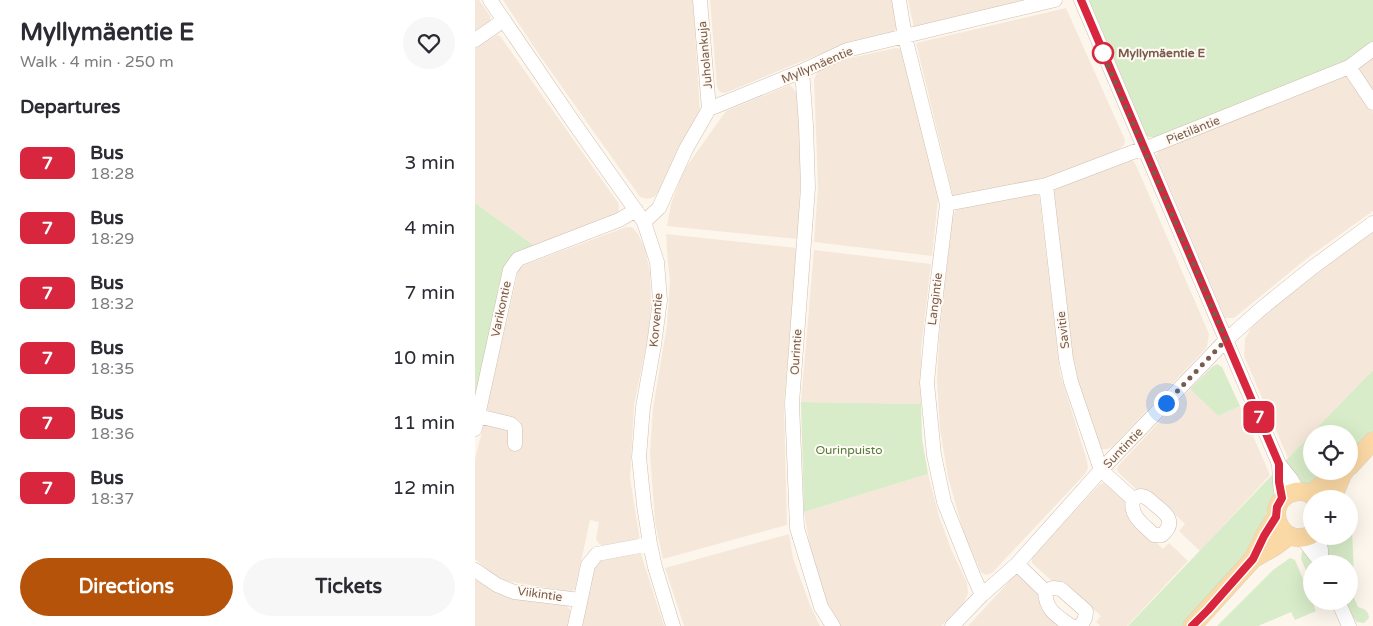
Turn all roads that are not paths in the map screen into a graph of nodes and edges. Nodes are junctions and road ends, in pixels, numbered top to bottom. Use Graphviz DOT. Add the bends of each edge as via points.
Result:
graph roads {
  1 [pos="490,0"];
  2 [pos="700,0"];
  3 [pos="899,0"];
  4 [pos="1055,0"];
  5 [pos="1081,0"];
  6 [pos="504,20"];
  7 [pos="905,36"];
  8 [pos="475,40"];
  9 [pos="1373,49"];
  10 [pos="1349,67"];
  11 [pos="803,71"];
  12 [pos="1373,103"];
  13 [pos="709,109"];
  14 [pos="1144,149"];
  15 [pos="1046,185"];
  16 [pos="947,204"];
  17 [pos="636,210"];
  18 [pos="644,222"];
  19 [pos="1373,223"];
  20 [pos="1226,340"];
  21 [pos="476,422"];
  22 [pos="1373,441"];
  23 [pos="515,444"];
  24 [pos="1358,457"];
  25 [pos="1279,464"];
  26 [pos="1101,470"];
  27 [pos="1330,480"];
  28 [pos="1304,490"];
  29 [pos="1315,490"];
  30 [pos="1303,494"];
  31 [pos="1282,498"];
  32 [pos="1133,499"];
  33 [pos="1276,517"];
  34 [pos="1303,535"];
  35 [pos="1303,537"];
  36 [pos="650,544"];
  37 [pos="1253,559"];
  38 [pos="1017,564"];
  39 [pos="475,570"];
  40 [pos="1045,592"];
  41 [pos="982,595"];
  42 [pos="580,600"];
  43 [pos="1342,610"];
  44 [pos="575,626"];
  45 [pos="673,626"];
  46 [pos="833,626"];
  47 [pos="952,626"];
  48 [pos="1071,626"];
  49 [pos="1079,626"];
  50 [pos="1192,626"];
  51 [pos="1349,626"];
  1 -- 6 [label="street, Korventie"];
  2 -- 13 [label="street, Juholankuja"];
  3 -- 7 [label="street, Langintie"];
  4 -- 7 [label="street, Myllymäentie"];
  5 -- 14 [label="street"];
  6 -- 8 [label="street"];
  6 -- 17 [label="street, Korventie"];
  7 -- 11 [label="street, Myllymäentie" via="847,50"];
  7 -- 16 [label="street, Langintie"];
  9 -- 10 [label="street, Pietiläntie"];
  10 -- 12 [label="street"];
  10 -- 14 [label="street, Pietiläntie"];
  11 -- 13 [label="street, Myllymäentie"];
  11 -- 46 [label="street, Ourintie" via="808,188 793,404 796,522 821,606"];
  13 -- 18 [label="street" via="659,208"];
  14 -- 15 [label="street, Pietiläntie"];
  14 -- 20 [label="street"];
  15 -- 16 [label="street, Pietiläntie"];
  15 -- 26 [label="street, Savitie" via="1071,382"];
  16 -- 41 [label="street, Langintie" via="927,383 944,502"];
  17 -- 18 [label="street, Korventie"];
  17 -- 21 [label="street, Varikontie" via="619,220 518,259 510,270"];
  18 -- 36 [label="street, Korventie" via="657,262 660,300 643,407 639,457"];
  19 -- 20 [label="street, Suntintie" via="1313,267"];
  20 -- 25 [label="street"];
  20 -- 26 [label="street, Suntintie"];
  21 -- 23 [label="street" via="511,424 515,428"];
  22 -- 24 [label="main road"];
  25 -- 28 [label="street"];
  25 -- 31 [label="street"];
  26 -- 32 [label="street"];
  26 -- 38 [label="street, Suntintie"];
  27 -- 29 [label="main road"];
  30 -- 31 [label="main road" via="1290,493"];
  31 -- 33 [label="main road"];
  33 -- 34 [label="main road" via="1280,528"];
  33 -- 37 [label="main road"];
  35 -- 37 [label="main road"];
  36 -- 42 [label="street" via="597,554 587,565"];
  36 -- 45 [label="street, Korventie"];
  37 -- 50 [label="main road"];
  38 -- 40 [label="street"];
  38 -- 41 [label="street, Suntintie"];
  39 -- 42 [label="street, Viikintie" via="514,592"];
  40 -- 48 [label="street" via="1049,609"];
  40 -- 49 [label="street" via="1061,589 1086,611 1086,618"];
  41 -- 47 [label="street, Suntintie"];
  42 -- 44 [label="street"];
  43 -- 51 [label="street"];
}
